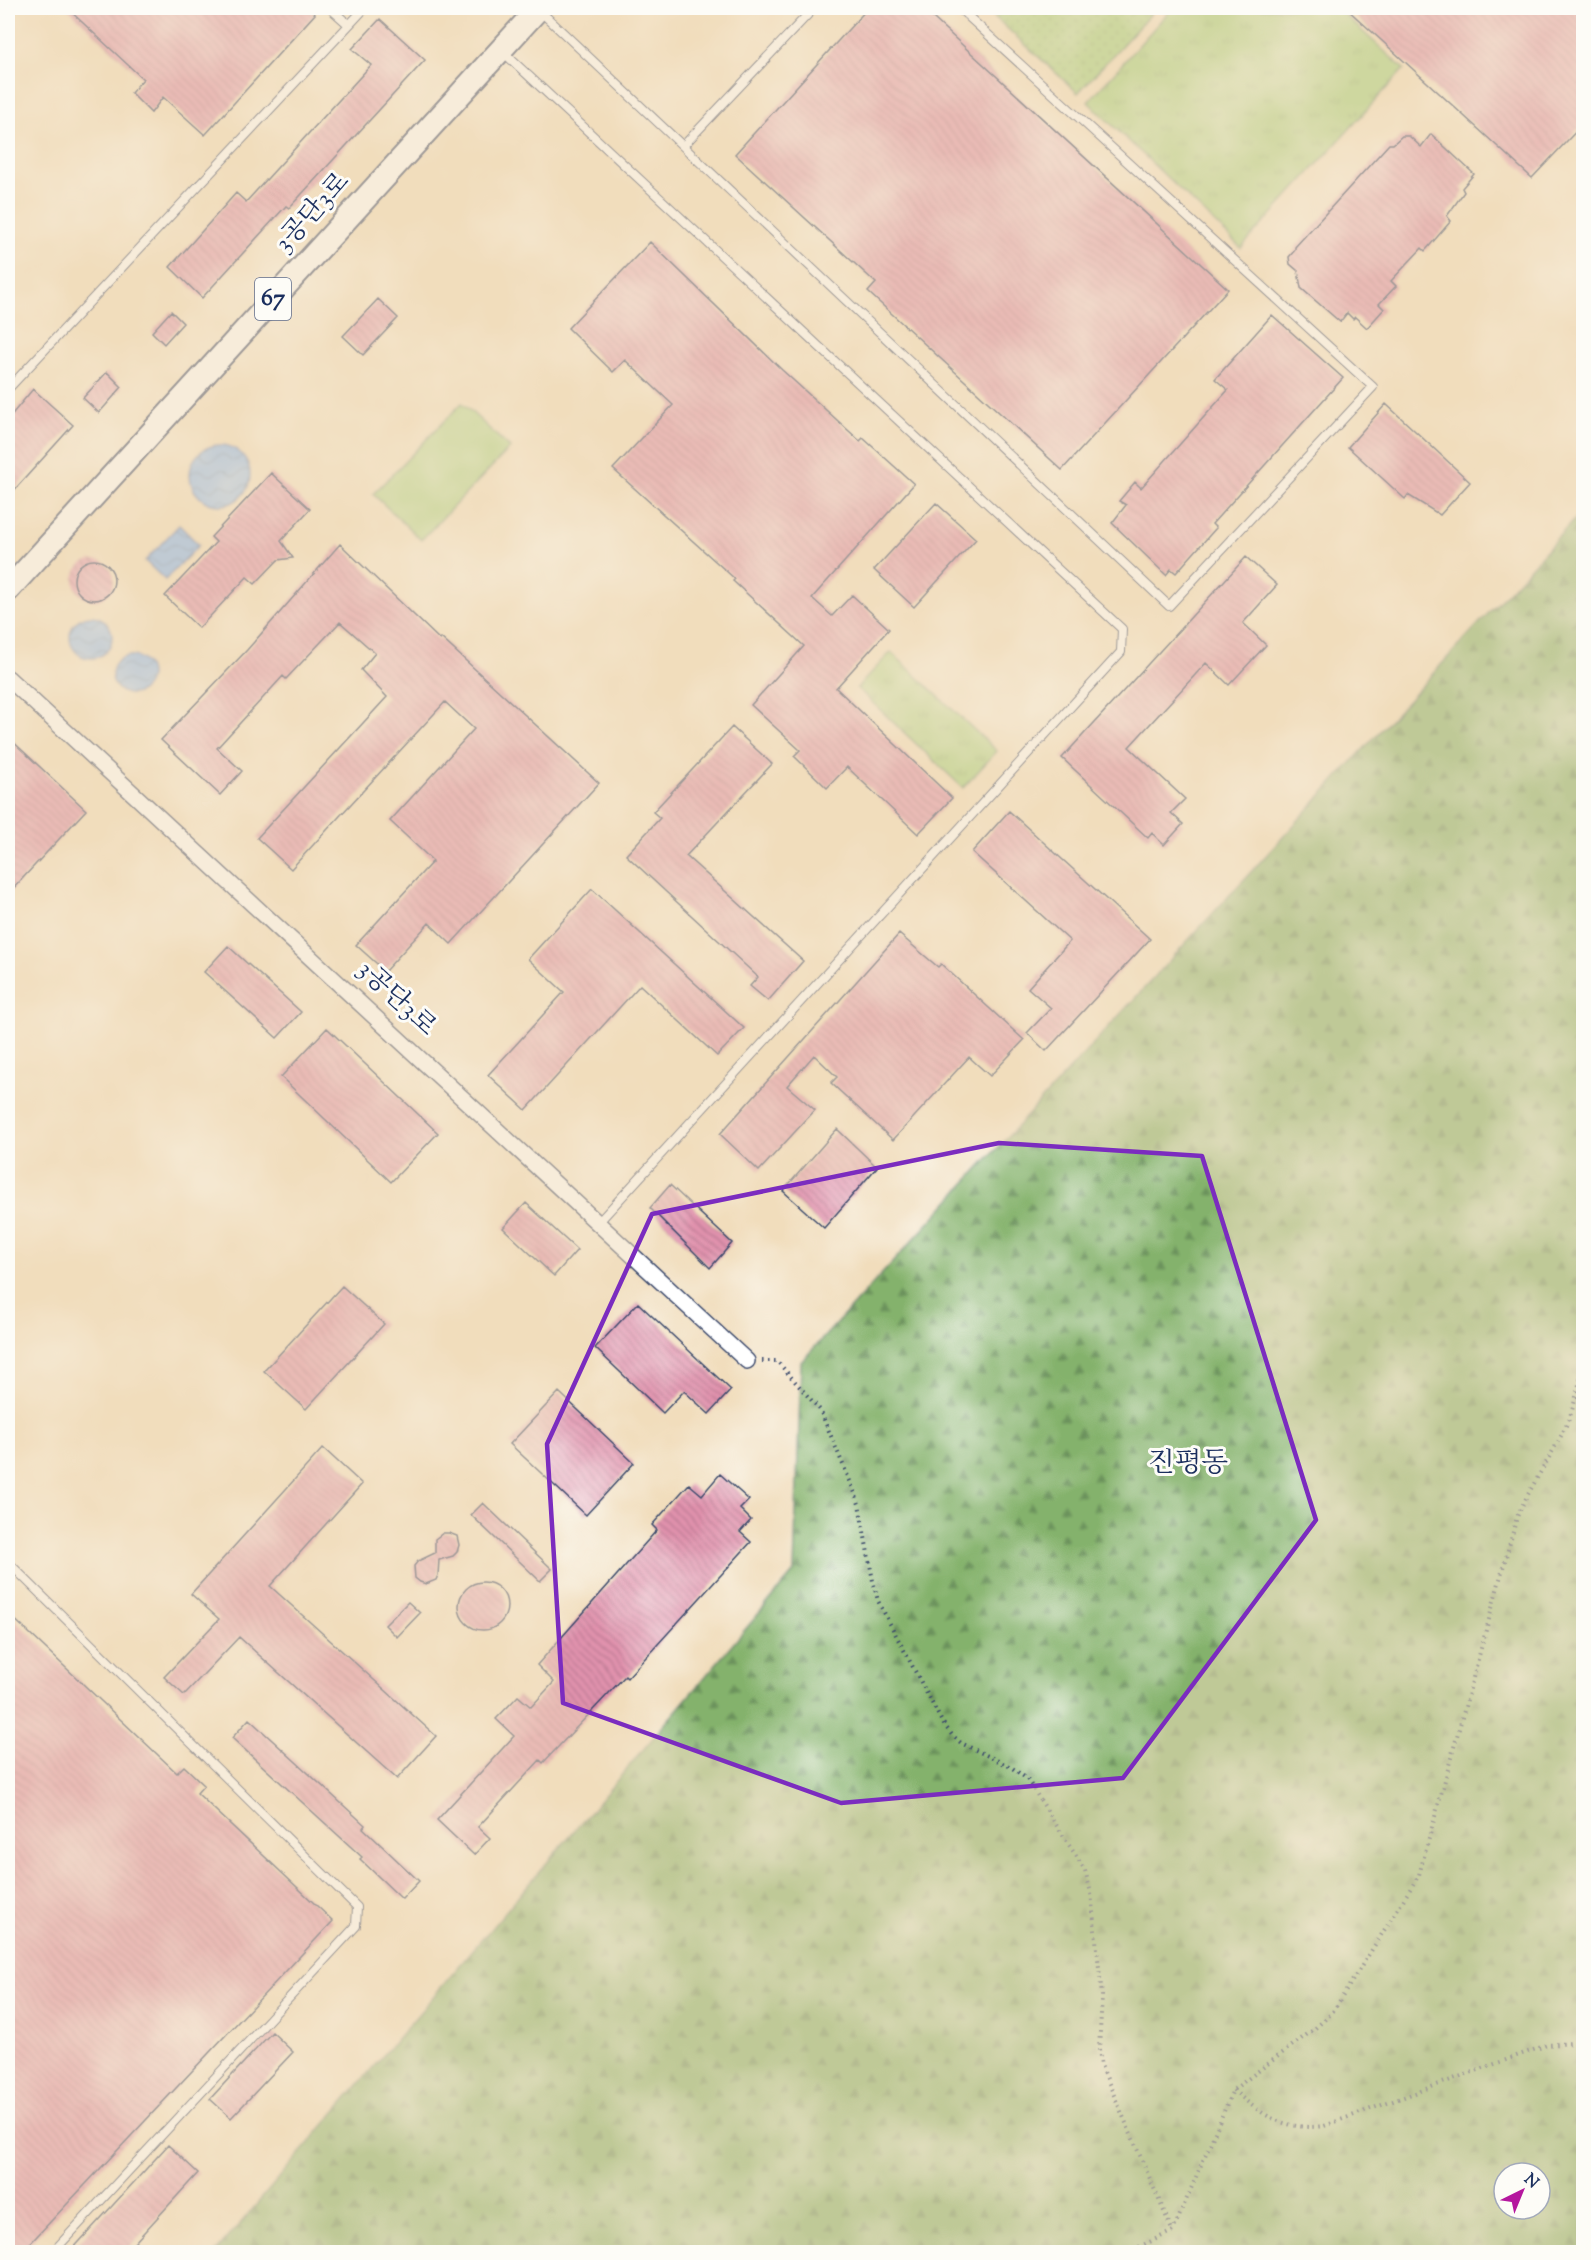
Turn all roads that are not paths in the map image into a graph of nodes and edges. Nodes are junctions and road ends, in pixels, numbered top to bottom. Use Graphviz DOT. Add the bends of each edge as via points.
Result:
graph roads {
  1 [pos="330,8"];
  2 [pos="365,8"];
  3 [pos="538,8"];
  4 [pos="814,8"];
  5 [pos="959,8"];
  6 [pos="349,25"];
  7 [pos="500,50"];
  8 [pos="683,146"];
  9 [pos="8,389"];
  10 [pos="8,590"];
  11 [pos="8,678"];
  12 [pos="597,1224"];
  13 [pos="747,1361"];
  14 [pos="8,1562"];
  15 [pos="53,2253"];
  1 -- 6 [label="lane"];
  2 -- 6 [label="lane"];
  3 -- 7 [label="main road, 3공단3로 / 67"];
  3 -- 8 [label="lane"];
  4 -- 8 [label="lane"];
  5 -- 8 [label="lane" via="1373,387 1169,606"];
  6 -- 9 [label="lane"];
  7 -- 10 [label="main road, 3공단3로 / 67"];
  7 -- 12 [label="lane" via="1122,629 1120,652"];
  11 -- 12 [label="street, 3공단3로"];
  12 -- 13 [label="street, 3공단3로"];
  14 -- 15 [label="lane" via="357,1907 356,1926"];
}
